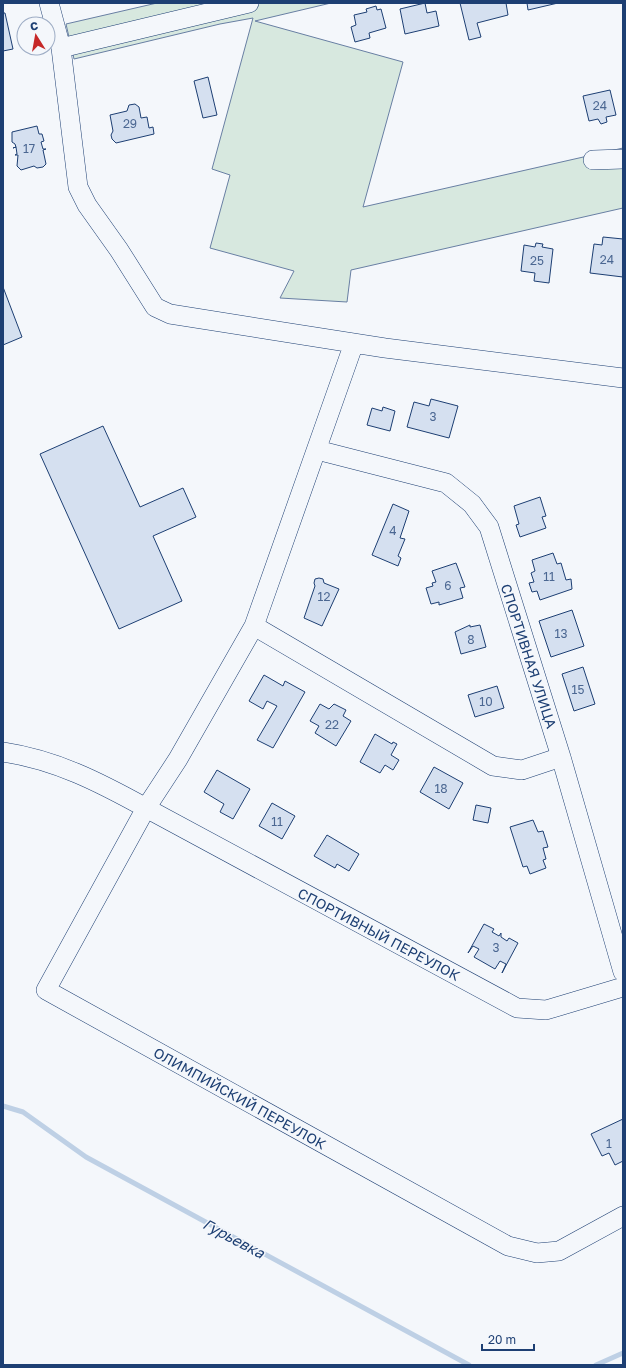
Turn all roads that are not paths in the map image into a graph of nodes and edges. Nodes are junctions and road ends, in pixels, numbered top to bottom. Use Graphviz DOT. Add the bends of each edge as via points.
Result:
graph roads {
  1 [pos="48,3"];
  2 [pos="250,3"];
  3 [pos="61,48"];
  4 [pos="623,159"];
  5 [pos="592,160"];
  6 [pos="354,343"];
  7 [pos="623,378"];
  8 [pos="317,450"];
  9 [pos="254,626"];
  10 [pos="3,752"];
  11 [pos="561,757"];
  12 [pos="146,808"];
  13 [pos="623,972"];
  14 [pos="623,987"];
  15 [pos="623,1216"];
  1 -- 3 [label="street"];
  2 -- 3 [label="street"];
  3 -- 6 [label="street" via="78,187 87,205 155,307 170,314"];
  4 -- 5 [label="street"];
  6 -- 7 [label="street"];
  6 -- 8 [label="street"];
  8 -- 9 [label="street"];
  8 -- 11 [label="street, СПОРТИВНАЯ УЛИЦА" via="446,482 472,504 488,527"];
  9 -- 11 [label="street" via="493,766 522,770"];
  9 -- 12 [label="street" via="178,759"];
  10 -- 12 [label="street, СПОРТИВНЫЙ ПЕРЕУЛОК" via="27,756 66,768 99,781"];
  11 -- 13 [label="street, СПОРТИВНАЯ УЛИЦА"];
  12 -- 14 [label="street, СПОРТИВНЫЙ ПЕРЕУЛОК" via="517,1008 546,1010"];
  12 -- 15 [label="street, ОЛИМПИЙСКИЙ ПЕРЕУЛОК" via="46,990 508,1246 537,1253 559,1251"];
}
